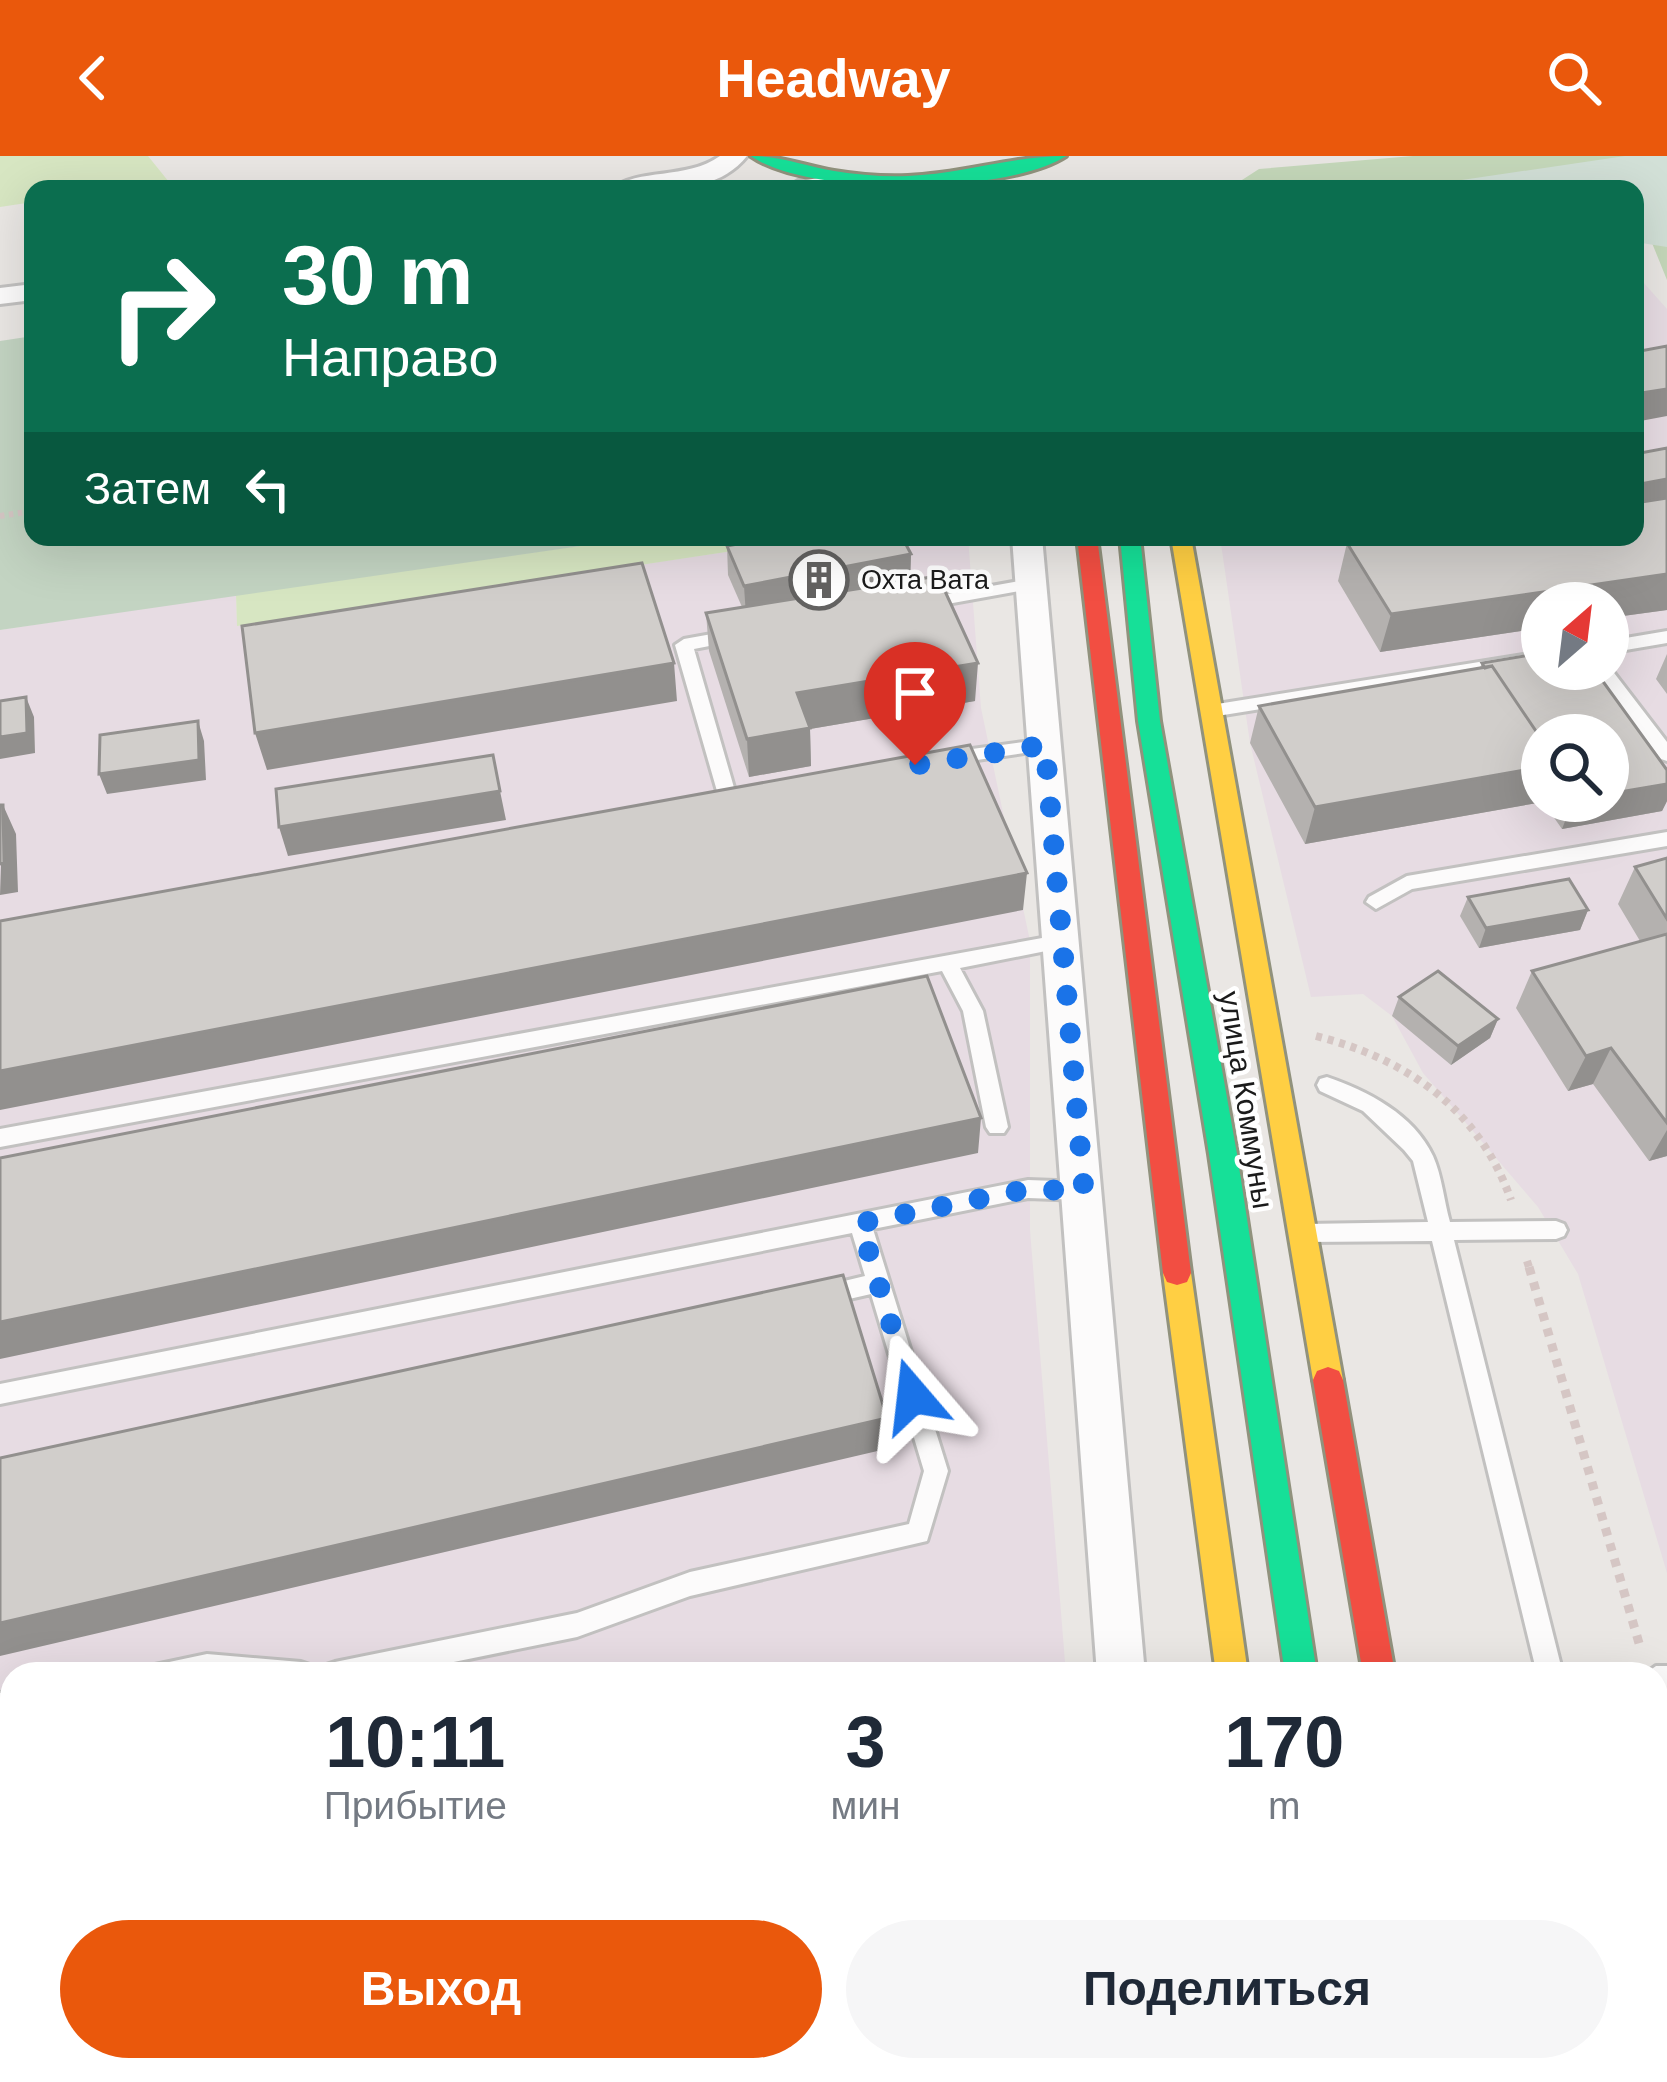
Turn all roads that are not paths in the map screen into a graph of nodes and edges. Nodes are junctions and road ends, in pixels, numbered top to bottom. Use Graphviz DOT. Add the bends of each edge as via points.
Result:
graph roads {
  1 [pos="735,156"];
  2 [pos="760,156"];
  3 [pos="1068,164"];
  4 [pos="960,177"];
  5 [pos="683,180"];
  6 [pos="843,180"];
  7 [pos="876,180"];
  8 [pos="972,180"];
  9 [pos="1028,546"];
  10 [pos="1088,546"];
  11 [pos="1131,546"];
  12 [pos="1183,546"];
  13 [pos="1030,584"];
  14 [pos="904,607"];
  15 [pos="750,634"];
  16 [pos="1667,637"];
  17 [pos="1629,643"];
  18 [pos="1521,661"];
  19 [pos="1618,690"];
  20 [pos="1211,711"];
  21 [pos="1045,745"];
  22 [pos="1667,755"];
  23 [pos="939,760"];
  24 [pos="751,794"];
  25 [pos="728,798"];
  26 [pos="704,802"];
  27 [pos="1667,839"];
  28 [pos="1376,902"];
  29 [pos="1064,940"];
  30 [pos="947,962"];
  31 [pos="1327,1085"];
  32 [pos="997,1127"];
  33 [pos="0,1138"];
  34 [pos="1084,1191"];
  35 [pos="860,1223"];
  36 [pos="1444,1230"];
  37 [pos="1556,1230"];
  38 [pos="1303,1234"];
  39 [pos="879,1283"];
  40 [pos="809,1298"];
  41 [pos="0,1394"];
  42 [pos="394,1662"];
  43 [pos="1120,1662"];
  44 [pos="1230,1662"];
  45 [pos="1299,1662"];
  46 [pos="1377,1662"];
  47 [pos="1547,1662"];
  1 -- 5 [label="street"];
  2 -- 6 [label="street"];
  3 -- 4 [label="street"];
  4 -- 7 [label="street"];
  4 -- 8 [label="street"];
  9 -- 13 [label="street"];
  10 -- 44 [label="street"];
  11 -- 45 [label="street, улица Коммуны" via="1149,721"];
  12 -- 20 [label="street"];
  13 -- 14 [label="lane"];
  13 -- 21 [label="street"];
  15 -- 25 [label="lane" via="684,645"];
  16 -- 17 [label="lane"];
  18 -- 20 [label="lane"];
  19 -- 22 [label="lane"];
  20 -- 38 [label="street"];
  21 -- 23 [label="lane"];
  21 -- 29 [label="street"];
  24 -- 25 [label="lane"];
  25 -- 26 [label="lane"];
  27 -- 28 [label="lane" via="1407,883"];
  29 -- 30 [label="lane"];
  29 -- 34 [label="street"];
  30 -- 32 [label="lane" via="973,1011"];
  30 -- 33 [label="lane"];
  31 -- 36 [label="lane" via="1369,1100 1398,1125 1424,1158"];
  34 -- 35 [label="lane" via="1028,1189"];
  34 -- 43 [label="street"];
  35 -- 39 [label="lane"];
  35 -- 41 [label="lane"];
  36 -- 37 [label="lane"];
  36 -- 38 [label="lane"];
  36 -- 47 [label="lane"];
  38 -- 46 [label="street"];
  39 -- 40 [label="lane"];
  39 -- 42 [label="lane" via="936,1471 918,1533 690,1584 577,1625"];
}
